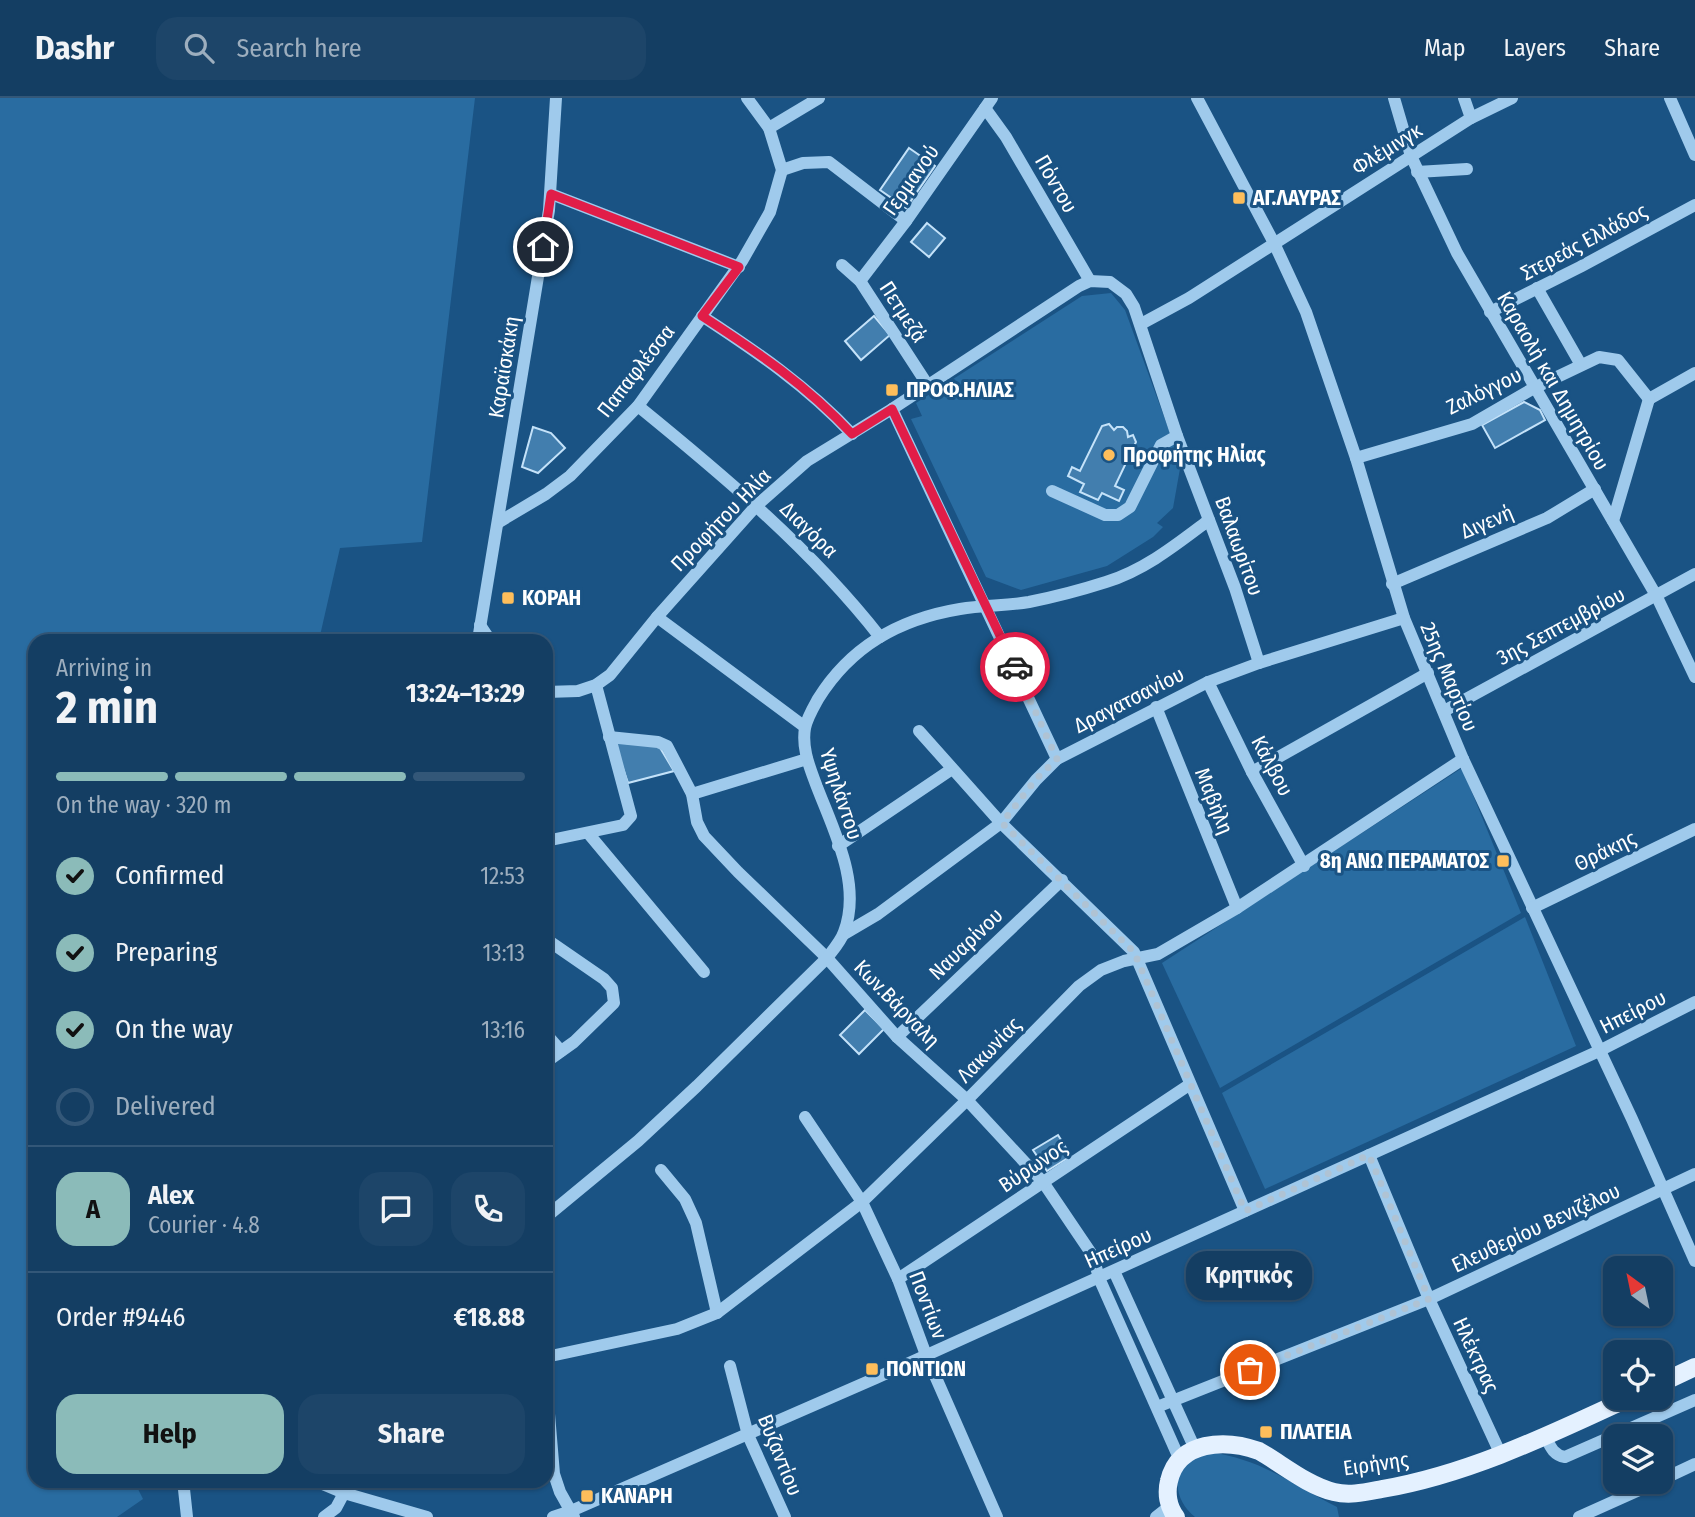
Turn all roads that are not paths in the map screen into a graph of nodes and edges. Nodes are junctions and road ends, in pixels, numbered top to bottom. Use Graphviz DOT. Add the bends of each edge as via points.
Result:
graph roads {
  1 [pos="556,98"];
  2 [pos="747,98"];
  3 [pos="818,98"];
  4 [pos="1197,98"];
  5 [pos="1394,98"];
  6 [pos="1464,98"];
  7 [pos="1512,98"];
  8 [pos="1670,98"];
  9 [pos="988,103"];
  10 [pos="1471,118"];
  11 [pos="769,128"];
  12 [pos="1695,155"];
  13 [pos="1411,156"];
  14 [pos="1467,169"];
  15 [pos="782,170"];
  16 [pos="1417,172"];
  17 [pos="551,194"];
  18 [pos="1695,205"];
  19 [pos="906,221"];
  20 [pos="1274,243"];
  21 [pos="842,265"];
  22 [pos="739,267"];
  23 [pos="860,281"];
  24 [pos="1090,281"];
  25 [pos="1537,288"];
  26 [pos="1490,312"];
  27 [pos="702,316"];
  28 [pos="1140,324"];
  29 [pos="1581,365"];
  30 [pos="1695,373"];
  31 [pos="927,384"];
  32 [pos="1534,388"];
  33 [pos="1649,399"];
  34 [pos="638,406"];
  35 [pos="892,409"];
  36 [pos="852,434"];
  37 [pos="1177,436"];
  38 [pos="1356,458"];
  39 [pos="1595,489"];
  40 [pos="1052,491"];
  41 [pos="755,506"];
  42 [pos="1209,520"];
  43 [pos="1612,521"];
  44 [pos="499,522"];
  45 [pos="1695,574"];
  46 [pos="1392,584"];
  47 [pos="1657,597"];
  48 [pos="986,606"];
  49 [pos="657,617"];
  50 [pos="1404,618"];
  51 [pos="480,625"];
  52 [pos="479,634"];
  53 [pos="486,634"];
  54 [pos="880,636"];
  55 [pos="1259,663"];
  56 [pos="1429,673"];
  57 [pos="1695,677"];
  58 [pos="1208,682"];
  59 [pos="596,685"];
  60 [pos="553,692"];
  61 [pos="1156,707"];
  62 [pos="1444,711"];
  63 [pos="805,727"];
  64 [pos="919,731"];
  65 [pos="608,737"];
  66 [pos="807,759"];
  67 [pos="1057,759"];
  68 [pos="1463,759"];
  69 [pos="952,769"];
  70 [pos="1252,772"];
  71 [pos="692,794"];
  72 [pos="1002,823"];
  73 [pos="1695,829"];
  74 [pos="588,833"];
  75 [pos="553,840"];
  76 [pos="838,846"];
  77 [pos="1304,866"];
  78 [pos="1062,880"];
  79 [pos="1237,908"];
  80 [pos="1532,908"];
  81 [pos="844,934"];
  82 [pos="553,944"];
  83 [pos="827,958"];
  84 [pos="1137,959"];
  85 [pos="704,972"];
  86 [pos="1695,1002"];
  87 [pos="897,1037"];
  88 [pos="553,1042"];
  89 [pos="561,1051"];
  90 [pos="1599,1051"];
  91 [pos="553,1057"];
  92 [pos="1189,1085"];
  93 [pos="967,1100"];
  94 [pos="805,1117"];
  95 [pos="1369,1155"];
  96 [pos="661,1170"];
  97 [pos="1695,1174"];
  98 [pos="1043,1182"];
  99 [pos="1662,1190"];
  100 [pos="862,1202"];
  101 [pos="553,1211"];
  102 [pos="1245,1211"];
  103 [pos="1695,1261"];
  104 [pos="1114,1271"];
  105 [pos="1099,1278"];
  106 [pos="898,1279"];
  107 [pos="1429,1299"];
  108 [pos="717,1313"];
  109 [pos="926,1355"];
  110 [pos="553,1356"];
  111 [pos="730,1366"];
  112 [pos="1695,1367"];
  113 [pos="1673,1377"];
  114 [pos="1695,1400"];
  115 [pos="1173,1401"];
  116 [pos="1157,1407"];
  117 [pos="1603,1410"];
  118 [pos="748,1435"];
  119 [pos="1545,1436"];
  120 [pos="1187,1454"];
  121 [pos="1502,1455"];
  122 [pos="553,1462"];
  123 [pos="1695,1464"];
  124 [pos="1673,1474"];
  125 [pos="184,1488"];
  126 [pos="332,1488"];
  127 [pos="344,1493"];
  128 [pos="1630,1494"];
  129 [pos="1167,1513"];
  130 [pos="573,1514"];
  131 [pos="420,1516"];
  132 [pos="187,1517"];
  133 [pos="324,1517"];
  134 [pos="553,1517"];
  135 [pos="785,1517"];
  136 [pos="997,1517"];
  137 [pos="1579,1517"];
  1 -- 17 [label="street, Καραϊσκάκη"];
  2 -- 11 [label="street"];
  3 -- 11 [label="street"];
  4 -- 20 [label="street, 25ης Μαρτίου"];
  5 -- 13 [label="street, Καραολή και Δημητρίου"];
  6 -- 10 [label="street"];
  7 -- 10 [label="street, Φλέμινγκ"];
  8 -- 12 [label="street"];
  9 -- 19 [label="street, Γερμανού"];
  9 -- 24 [label="street, Πόντου"];
  10 -- 13 [label="street, Φλέμινγκ"];
  11 -- 15 [label="street"];
  13 -- 16 [label="street, Καραολή και Δημητρίου"];
  13 -- 20 [label="street, Φλέμινγκ"];
  14 -- 16 [label="street"];
  15 -- 19 [label="street" via="829,162"];
  15 -- 22 [label="street, Παπαφλέσσα" via="770,212"];
  16 -- 26 [label="street, Καραολή και Δημητρίου"];
  17 -- 22 [label="street"];
  17 -- 44 [label="street, Καραϊσκάκη"];
  18 -- 25 [label="street, Στερεάς Ελλάδος"];
  19 -- 23 [label="street, Γερμανού"];
  20 -- 28 [label="street, Φλέμινγκ" via="1189,299"];
  20 -- 38 [label="street, 25ης Μαρτίου" via="1306,312"];
  21 -- 23 [label="street, Πετμεζά"];
  22 -- 27 [label="street, Παπαφλέσσα"];
  23 -- 31 [label="street, Πετμεζά"];
  24 -- 28 [label="street" via="1110,282 1119,288"];
  24 -- 31 [label="street, Προφήτου Ηλία"];
  25 -- 26 [label="street, Στερεάς Ελλάδος"];
  25 -- 29 [label="street, Καραολή και Δημητρίου"];
  26 -- 32 [label="street, Καραολή και Δημητρίου"];
  27 -- 34 [label="street, Παπαφλέσσα"];
  27 -- 36 [label="street" via="792,377"];
  28 -- 37 [label="street, Βαλαωρίτου"];
  29 -- 32 [label="street, Ζαλόγγου"];
  29 -- 33 [label="street, Ζαλόγγου" via="1599,357 1618,360"];
  30 -- 33 [label="street"];
  31 -- 35 [label="street, Προφήτου Ηλία"];
  32 -- 38 [label="street, Ζαλόγγου" via="1472,424"];
  32 -- 39 [label="street, Καραολή και Δημητρίου"];
  33 -- 43 [label="street"];
  34 -- 41 [label="street, Διαγόρα"];
  34 -- 44 [label="street, Παπαφλέσσα" via="570,476"];
  35 -- 36 [label="street, Προφήτου Ηλία"];
  35 -- 48 [label="street"];
  36 -- 41 [label="street, Προφήτου Ηλία" via="807,461"];
  37 -- 40 [label="street" via="1161,445 1130,507 1118,514 1105,515"];
  37 -- 42 [label="street, Βαλαωρίτου"];
  38 -- 46 [label="street, 25ης Μαρτίου"];
  39 -- 43 [label="street, Καραολή και Δημητρίου"];
  39 -- 46 [label="street, Διγενή" via="1547,518"];
  41 -- 49 [label="street, Προφήτου Ηλία"];
  41 -- 54 [label="street, Διαγόρα" via="851,600"];
  42 -- 48 [label="street, Υψηλάντου" via="1128,574 1027,602"];
  42 -- 55 [label="street, Βαλαωρίτου"];
  43 -- 47 [label="street, Καραολή και Δημητρίου"];
  44 -- 51 [label="street, Καραϊσκάκη"];
  45 -- 47 [label="street, 3ης Σεπτεμβρίου"];
  46 -- 50 [label="street, 25ης Μαρτίου"];
  47 -- 57 [label="street, Καραολή και Δημητρίου"];
  47 -- 62 [label="street, 3ης Σεπτεμβρίου"];
  48 -- 54 [label="street, Υψηλάντου" via="931,615"];
  48 -- 67 [label="street"];
  49 -- 59 [label="street, Προφήτου Ηλία" via="610,675"];
  49 -- 63 [label="street"];
  50 -- 55 [label="street, Δραγατσανίου"];
  50 -- 56 [label="street, 25ης Μαρτίου"];
  51 -- 52 [label="street, Καραϊσκάκη"];
  51 -- 53 [label="street"];
  54 -- 63 [label="street, Υψηλάντου" via="840,667"];
  55 -- 58 [label="street, Δραγατσανίου"];
  56 -- 62 [label="street, 25ης Μαρτίου"];
  56 -- 70 [label="street"];
  58 -- 61 [label="street, Δραγατσανίου"];
  58 -- 70 [label="street, Κάλβου"];
  59 -- 60 [label="street"];
  59 -- 65 [label="street"];
  61 -- 67 [label="street, Δραγατσανίου"];
  61 -- 79 [label="street, Μαβήλη"];
  62 -- 68 [label="street, 25ης Μαρτίου"];
  63 -- 66 [label="street, Υψηλάντου"];
  64 -- 69 [label="street"];
  65 -- 71 [label="street, Κων.Βάρναλη" via="667,746"];
  65 -- 74 [label="street" via="631,816 622,825"];
  66 -- 71 [label="street"];
  66 -- 76 [label="street, Υψηλάντου"];
  67 -- 72 [label="street, Δραγατσανίου"];
  68 -- 77 [label="street, Λακωνίας"];
  68 -- 80 [label="street, 25ης Μαρτίου"];
  69 -- 72 [label="street"];
  69 -- 76 [label="street"];
  70 -- 77 [label="street, Κάλβου"];
  71 -- 83 [label="street, Κων.Βάρναλη" via="697,822 705,836"];
  72 -- 78 [label="street"];
  72 -- 81 [label="street, Δραγατσανίου"];
  73 -- 80 [label="street, Θράκης"];
  74 -- 75 [label="street"];
  74 -- 85 [label="street"];
  76 -- 81 [label="street, Υψηλάντου" via="850,888"];
  77 -- 79 [label="street, Λακωνίας"];
  78 -- 84 [label="street"];
  78 -- 87 [label="street, Ναυαρίνου"];
  79 -- 84 [label="street, Λακωνίας" via="1158,954"];
  80 -- 90 [label="street, 25ης Μαρτίου"];
  81 -- 83 [label="street, Υψηλάντου"];
  82 -- 89 [label="street" via="604,979 612,988 614,1003"];
  83 -- 87 [label="street, Κων.Βάρναλη"];
  83 -- 101 [label="street, Υψηλάντου" via="638,1141"];
  84 -- 92 [label="street"];
  84 -- 93 [label="street, Λακωνίας" via="1101,970 1079,986"];
  86 -- 90 [label="street, Ηπείρου"];
  87 -- 93 [label="street, Κων.Βάρναλη"];
  88 -- 89 [label="street"];
  89 -- 91 [label="street"];
  90 -- 95 [label="street, Ηπείρου"];
  90 -- 99 [label="street, 25ης Μαρτίου"];
  92 -- 98 [label="street, Βύρωνος"];
  92 -- 102 [label="street"];
  93 -- 98 [label="street, Κων.Βάρναλη"];
  93 -- 100 [label="street, Λακωνίας"];
  94 -- 100 [label="street, Ποντίων"];
  95 -- 102 [label="street, Ηπείρου"];
  95 -- 107 [label="street, Ηλέκτρας"];
  96 -- 108 [label="street" via="685,1199 696,1223"];
  97 -- 99 [label="street, Ελευθερίου Βενιζέλου"];
  98 -- 105 [label="street, Κων.Βάρναλη" via="1093,1256"];
  98 -- 106 [label="street, Βύρωνος"];
  99 -- 103 [label="street, 25ης Μαρτίου"];
  99 -- 107 [label="street, Ελευθερίου Βενιζέλου"];
  100 -- 106 [label="street, Ποντίων"];
  100 -- 108 [label="street, Λακωνίας"];
  102 -- 104 [label="street, Ηπείρου"];
  104 -- 105 [label="street, Ηπείρου"];
  104 -- 115 [label="street"];
  105 -- 109 [label="street, Ηπείρου"];
  105 -- 116 [label="street, Κων.Βάρναλη"];
  106 -- 109 [label="street, Ποντίων"];
  107 -- 115 [label="street, Ελευθερίου Βενιζέλου"];
  107 -- 121 [label="street, Ηλέκτρας"];
  108 -- 110 [label="street, Λακωνίας" via="677,1329"];
  109 -- 118 [label="street, Ηπείρου"];
  109 -- 136 [label="street, Ποντίων"];
  111 -- 118 [label="street, Βυζαντίου"];
  112 -- 113 [label="main road"];
  114 -- 119 [label="street" via="1565,1457 1552,1451"];
  115 -- 116 [label="street, Ελευθερίου Βενιζέλου"];
  115 -- 120 [label="street"];
  116 -- 120 [label="street, Κων.Βάρναλη"];
  117 -- 119 [label="main road, Ειρήνης"];
  118 -- 130 [label="street, Ηπείρου"];
  118 -- 135 [label="street, Βυζαντίου"];
  119 -- 121 [label="main road, Ειρήνης"];
  120 -- 121 [label="main road, Ειρήνης" via="1218,1444 1249,1447 1318,1486 1344,1494 1423,1481"];
  120 -- 129 [label="main road" via="1169,1478"];
  122 -- 130 [label="street"];
  123 -- 124 [label="street"];
  125 -- 132 [label="street"];
  126 -- 127 [label="street"];
  127 -- 131 [label="street"];
  127 -- 133 [label="street"];
  128 -- 137 [label="street"];
  130 -- 134 [label="street, Ηπείρου"];
}
